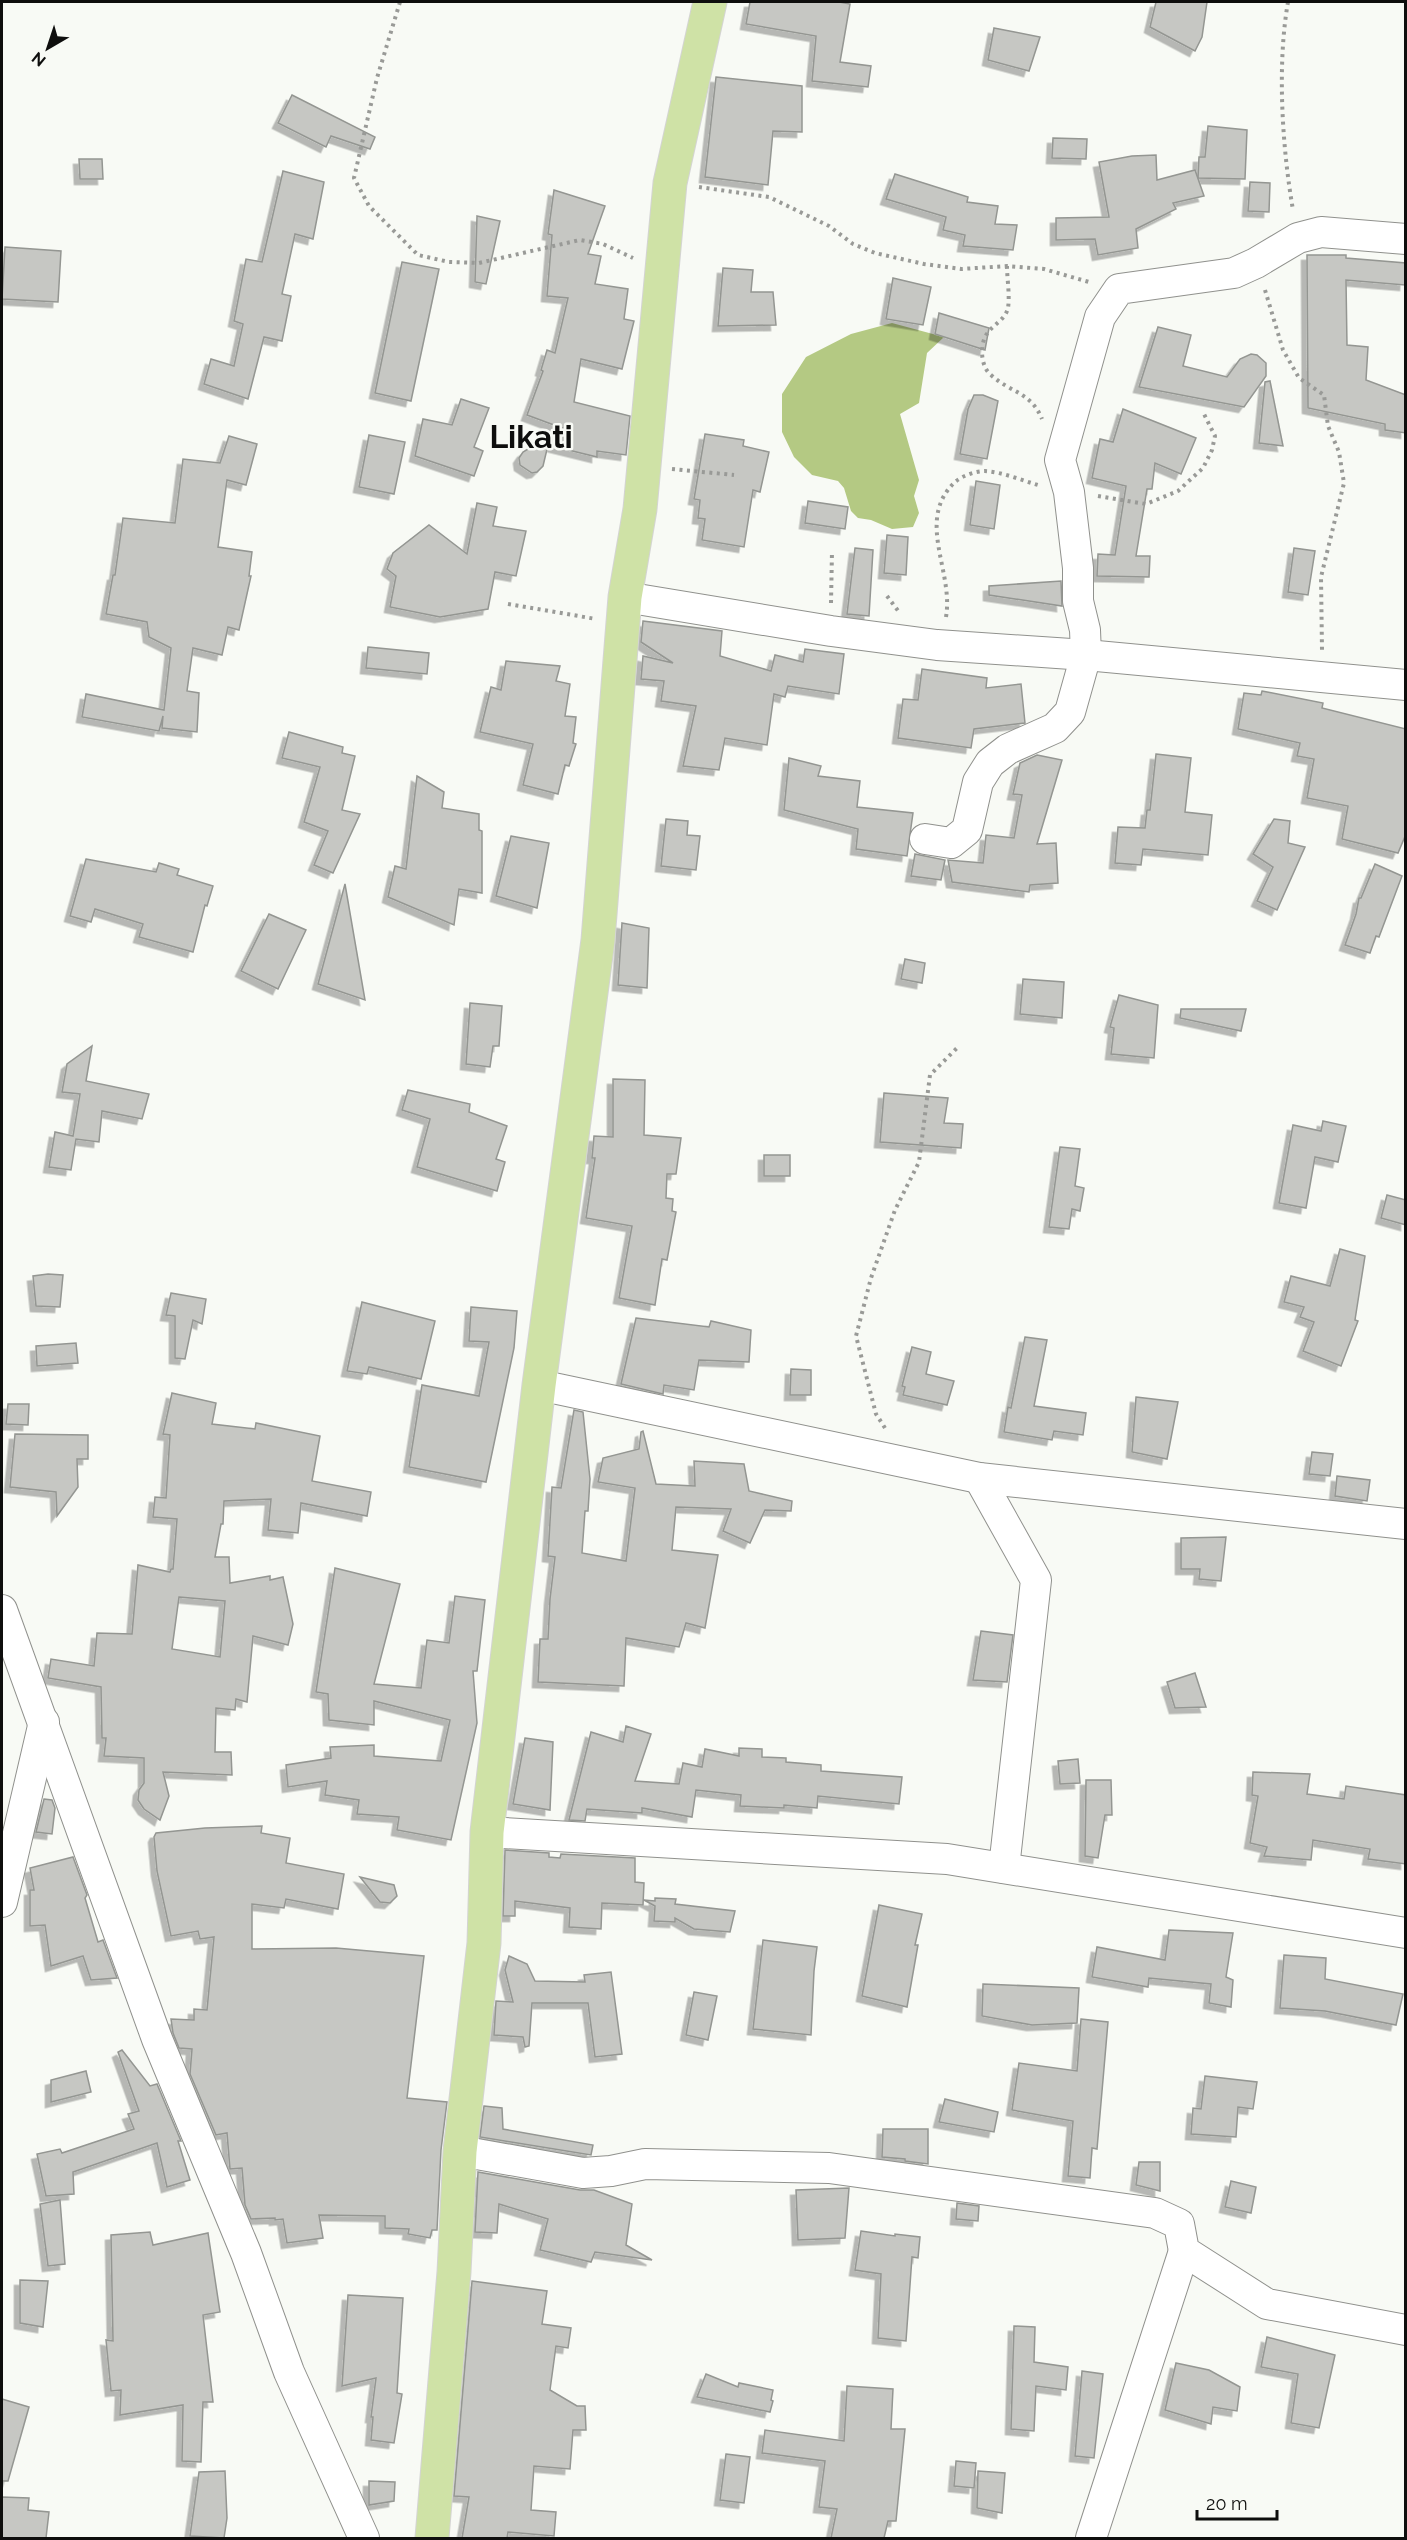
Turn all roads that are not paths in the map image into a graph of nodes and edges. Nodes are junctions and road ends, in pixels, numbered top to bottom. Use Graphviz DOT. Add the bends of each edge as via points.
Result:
graph roads {
  1 [pos="710,2"];
  2 [pos="1406,239"];
  3 [pos="624,610"];
  4 [pos="1086,655"];
  5 [pos="1406,685"];
  6 [pos="925,839"];
  7 [pos="538,1384"];
  8 [pos="979,1478"];
  9 [pos="1406,1524"];
  10 [pos="2,1610"];
  11 [pos="44,1722"];
  12 [pos="487,1832"];
  13 [pos="1004,1868"];
  14 [pos="2,1902"];
  15 [pos="1406,1933"];
  16 [pos="460,2151"];
  17 [pos="1184,2251"];
  18 [pos="1406,2330"];
  19 [pos="364,2538"];
  20 [pos="432,2538"];
  21 [pos="1091,2538"];
  1 -- 3 [label="highway" via="670,183 640,509"];
  2 -- 4 [label="street" via="1321,232 1298,238 1234,273 1119,289 1100,317 1060,460 1069,492"];
  3 -- 4 [label="street" via="937,645"];
  3 -- 7 [label="highway" via="598,940"];
  4 -- 5 [label="street"];
  4 -- 6 [label="street" via="1070,712 1055,728 1008,749 990,763 978,782 967,830 951,843"];
  7 -- 8 [label="street"];
  7 -- 12 [label="highway"];
  8 -- 9 [label="street"];
  8 -- 13 [label="street" via="1036,1580"];
  10 -- 11 [label="street"];
  11 -- 14 [label="street"];
  11 -- 19 [label="street" via="157,2039 246,2253 290,2372"];
  12 -- 13 [label="street" via="947,1859"];
  12 -- 16 [label="highway" via="484,1943"];
  13 -- 15 [label="street"];
  16 -- 17 [label="street" via="583,2173 645,2164 829,2168 1155,2213 1179,2224"];
  16 -- 20 [label="highway"];
  17 -- 18 [label="street" via="1267,2304"];
  17 -- 21 [label="street"];
}
